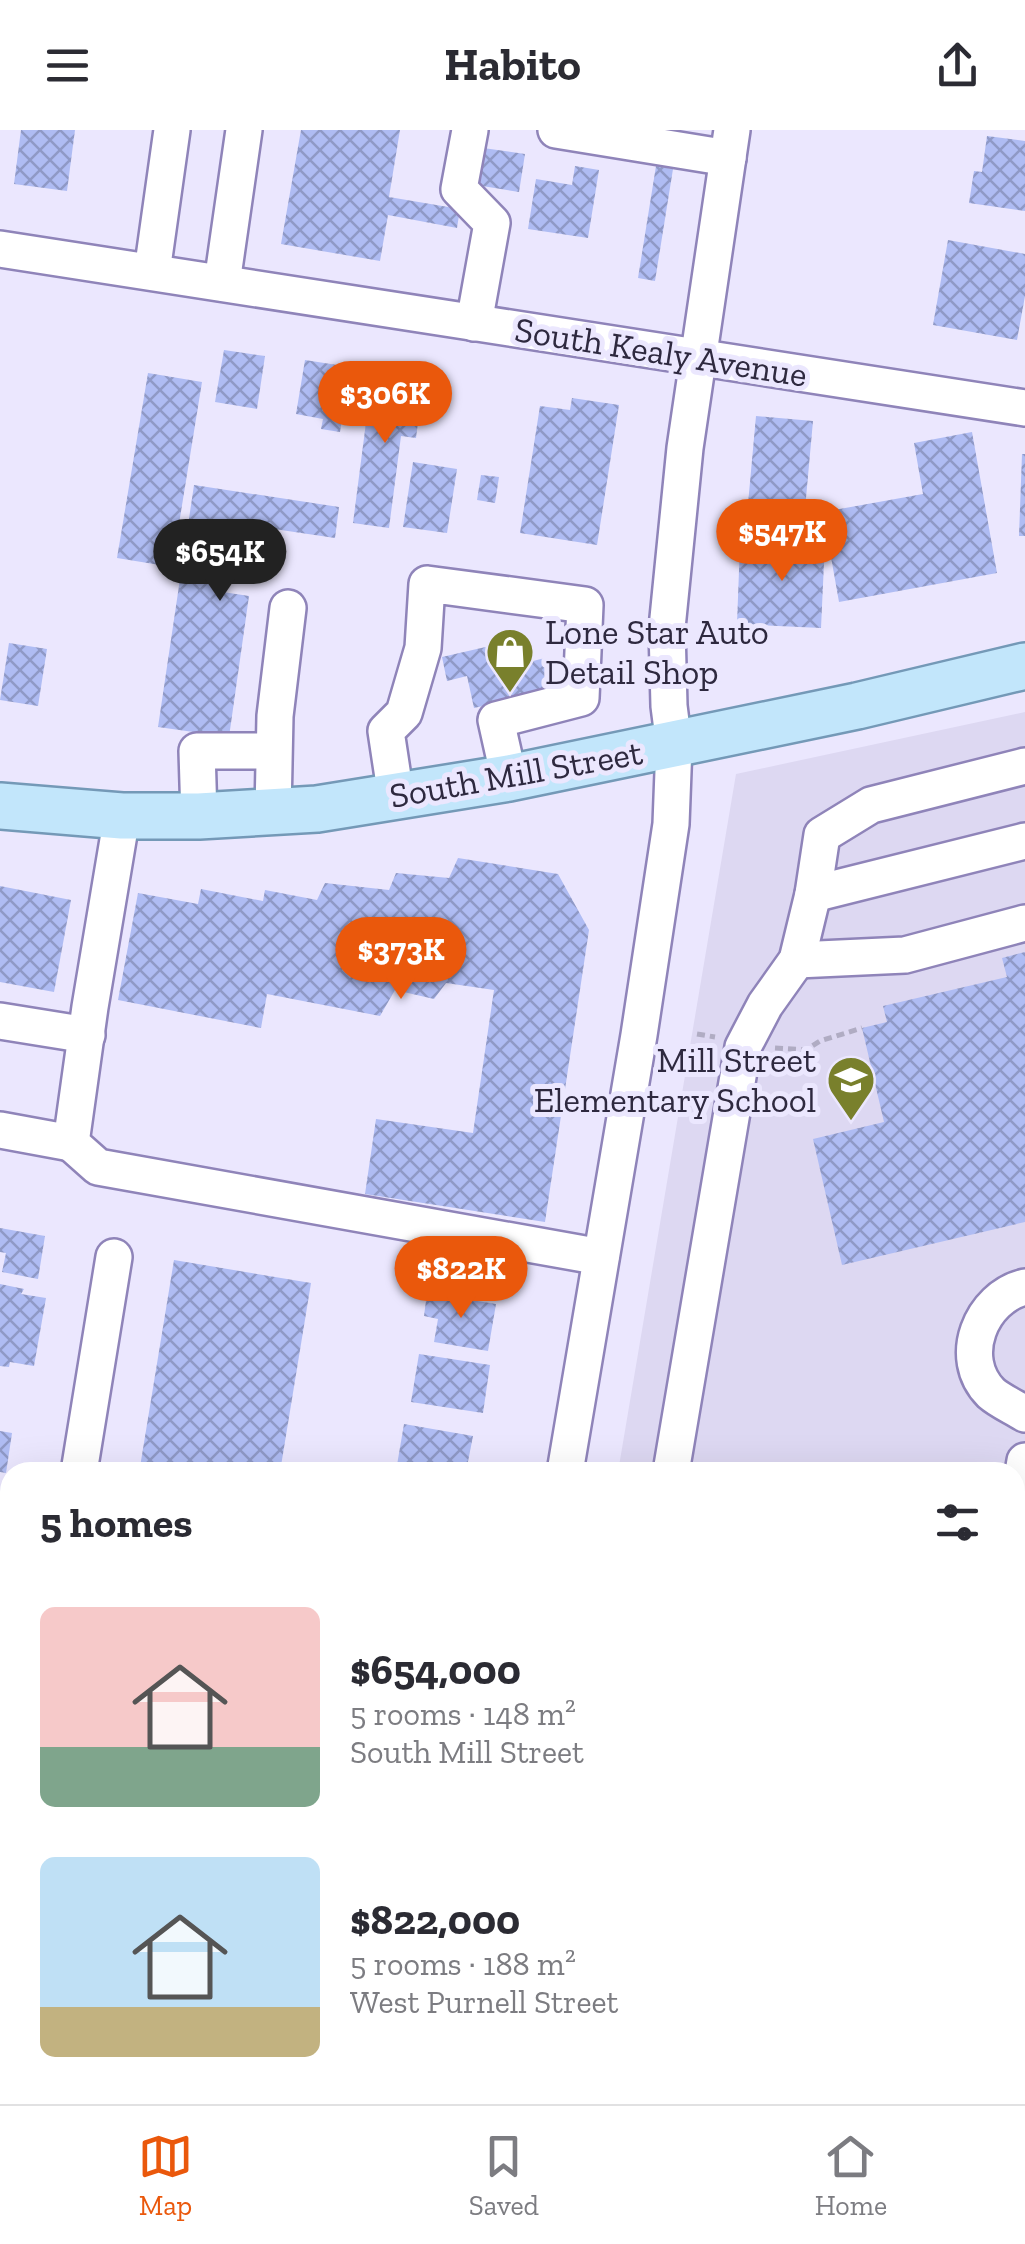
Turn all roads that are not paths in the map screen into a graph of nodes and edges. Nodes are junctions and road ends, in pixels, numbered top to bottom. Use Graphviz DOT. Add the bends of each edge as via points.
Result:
graph roads {
  1 [pos="172,130"];
  2 [pos="244,130"];
  3 [pos="470,130"];
  4 [pos="556,130"];
  5 [pos="730,144"];
  6 [pos="0,249"];
  7 [pos="152,272"];
  8 [pos="222,283"];
  9 [pos="474,323"];
  10 [pos="699,358"];
  11 [pos="1025,408"];
  12 [pos="288,608"];
  13 [pos="1025,666"];
  14 [pos="674,745"];
  15 [pos="273,750"];
  16 [pos="1025,766"];
  17 [pos="510,778"];
  18 [pos="396,797"];
  19 [pos="0,806"];
  20 [pos="273,811"];
  21 [pos="122,816"];
  22 [pos="199,816"];
  23 [pos="1025,841"];
  24 [pos="813,894"];
  25 [pos="1025,922"];
  26 [pos="797,960"];
  27 [pos="0,1022"];
  28 [pos="86,1035"];
  29 [pos="0,1130"];
  30 [pos="71,1143"];
  31 [pos="114,1257"];
  32 [pos="601,1257"];
  33 [pos="1025,1286"];
  34 [pos="1025,1414"];
  35 [pos="82,1462"];
  36 [pos="566,1462"];
  37 [pos="673,1462"];
  1 -- 7 [label="street"];
  2 -- 8 [label="street"];
  3 -- 9 [label="street" via="458,189 492,222"];
  4 -- 5 [label="street"];
  5 -- 10 [label="street"];
  6 -- 7 [label="street, South Kealy Avenue"];
  7 -- 8 [label="street, South Kealy Avenue"];
  8 -- 9 [label="street, South Kealy Avenue"];
  9 -- 10 [label="street, South Kealy Avenue"];
  10 -- 11 [label="street, South Kealy Avenue"];
  10 -- 14 [label="street" via="667,628"];
  12 -- 15 [label="street"];
  13 -- 14 [label="main road, South Mill Street"];
  14 -- 17 [label="main road, South Mill Street"];
  14 -- 32 [label="street" via="671,824"];
  15 -- 20 [label="street"];
  15 -- 22 [label="street" via="197,752"];
  16 -- 24 [label="street" via="871,805 822,835"];
  17 -- 18 [label="main road, South Mill Street"];
  17 -- 18 [label="street" via="496,720 581,698 585,605 427,584 418,664 404,712 386,731"];
  18 -- 20 [label="main road, South Mill Street"];
  19 -- 21 [label="main road, South Mill Street"];
  20 -- 22 [label="main road, South Mill Street"];
  21 -- 22 [label="main road, South Mill Street"];
  21 -- 28 [label="street"];
  23 -- 24 [label="street"];
  24 -- 26 [label="street"];
  25 -- 26 [label="street" via="904,955"];
  26 -- 37 [label="street" via="743,1046"];
  27 -- 28 [label="street"];
  28 -- 30 [label="street"];
  29 -- 30 [label="street"];
  30 -- 32 [label="street" via="98,1167"];
  31 -- 35 [label="street"];
  32 -- 36 [label="street"];
  33 -- 34 [label="street" via="994,1304 975,1347 992,1394"];
}
